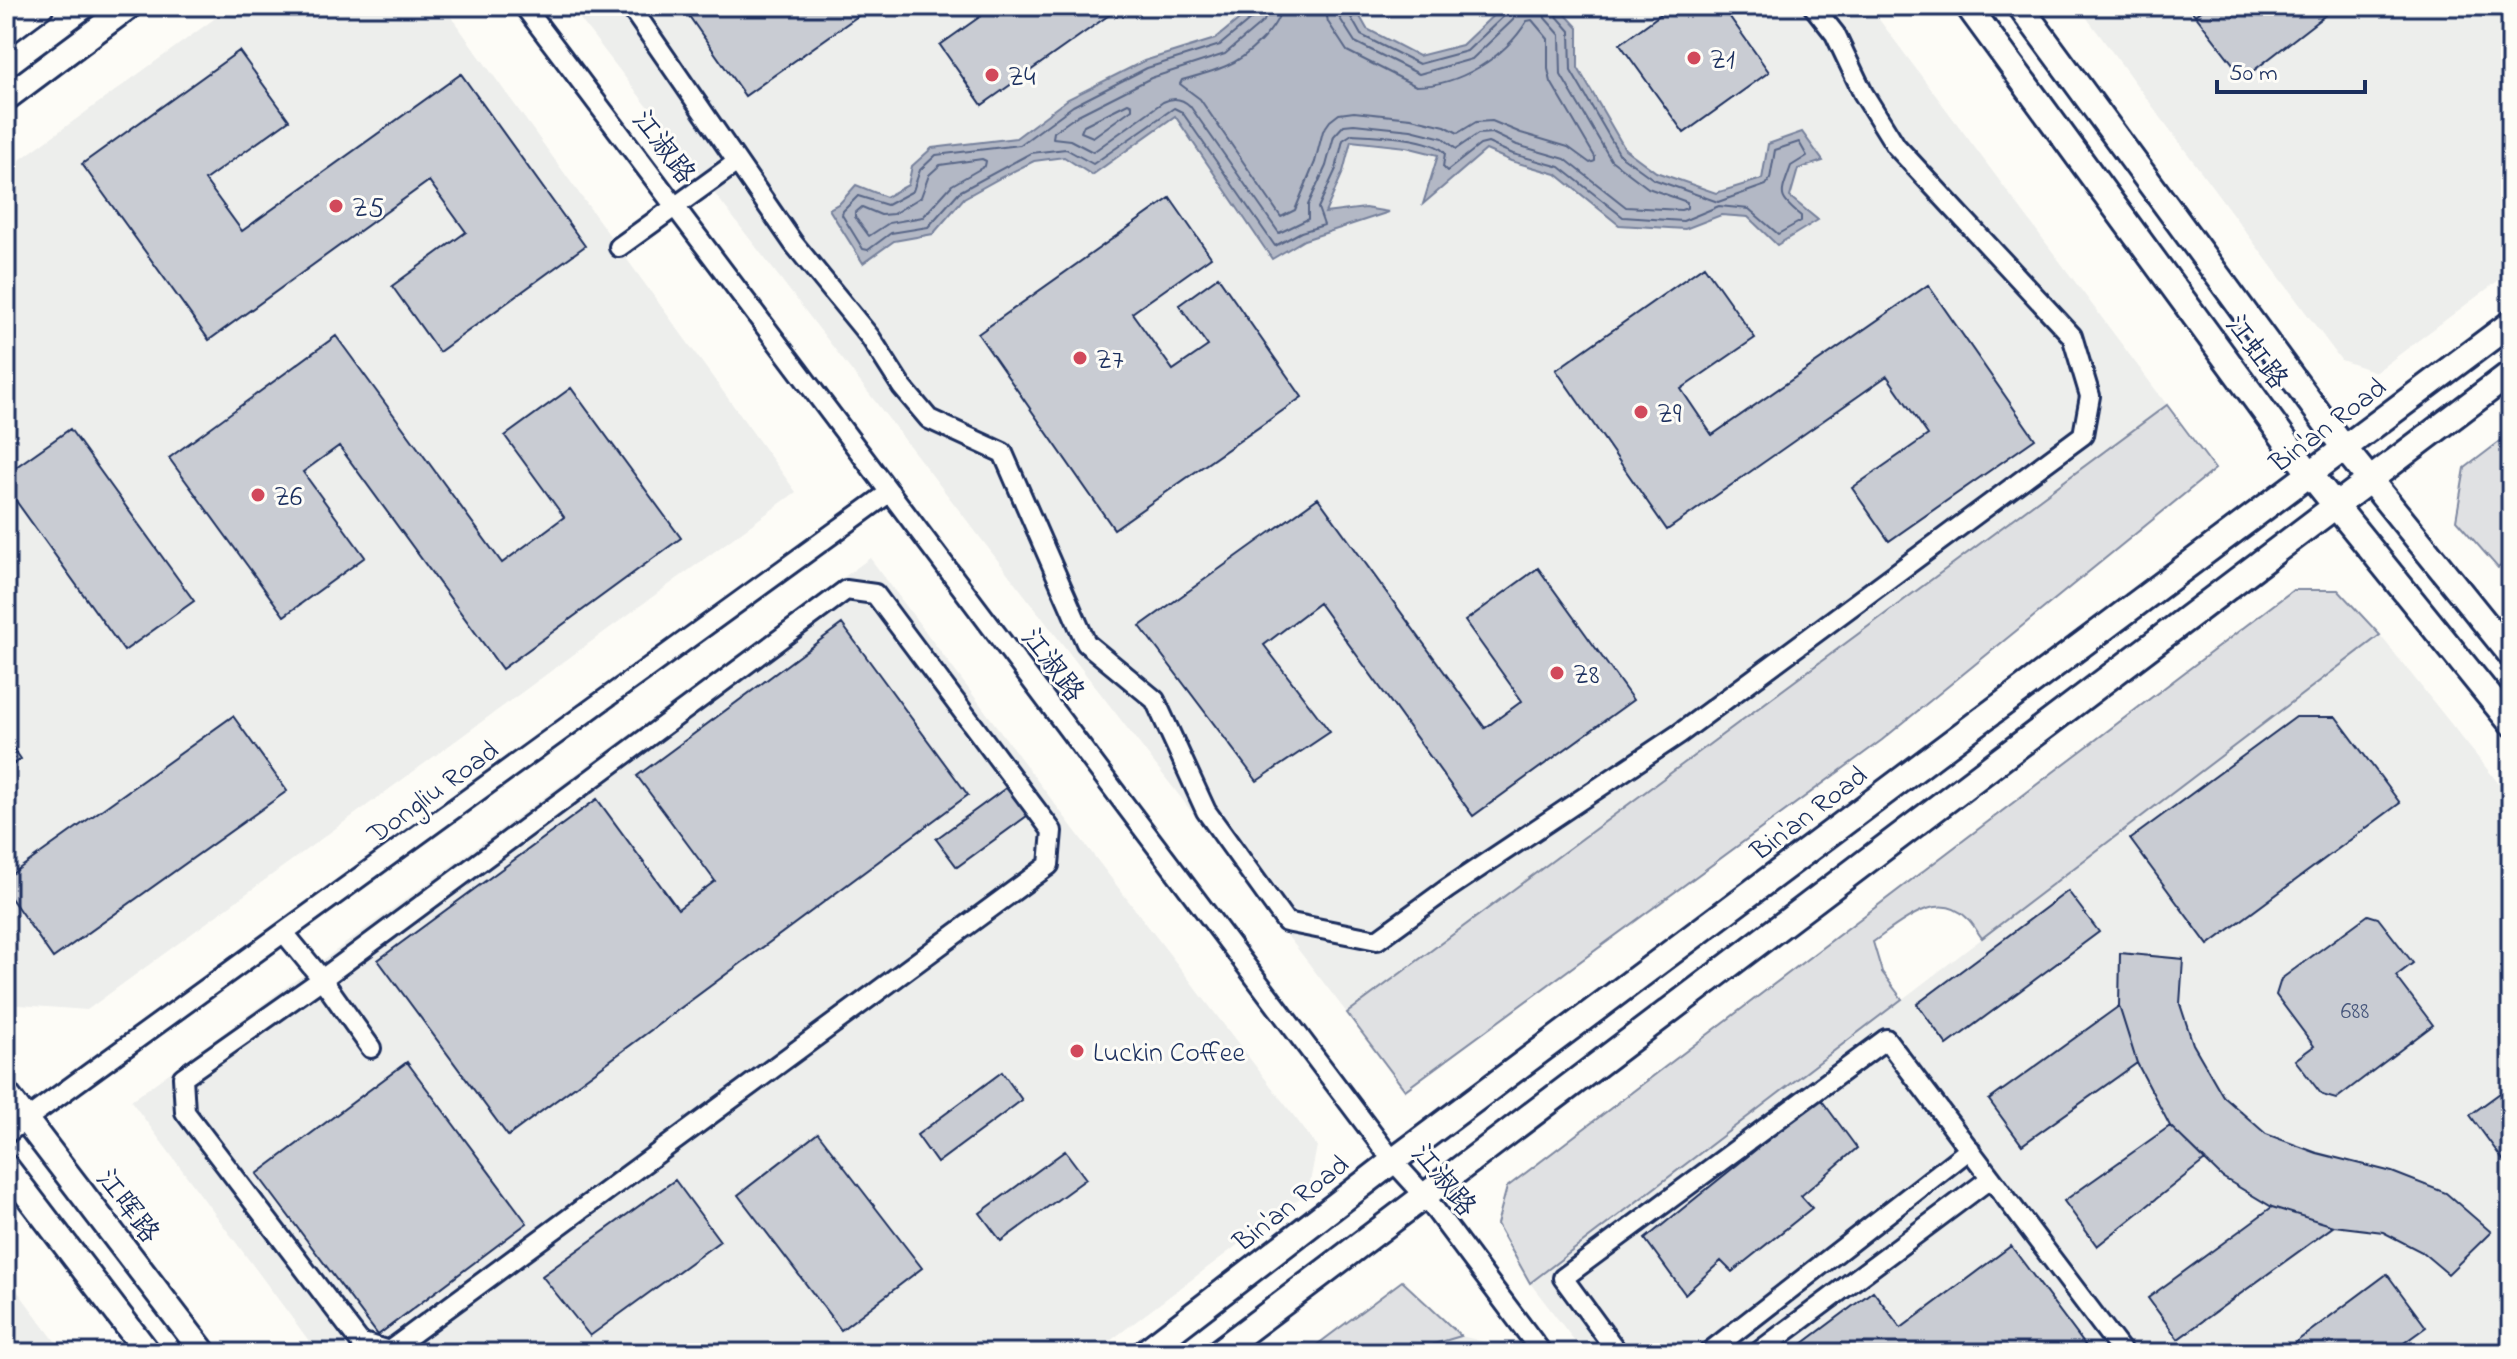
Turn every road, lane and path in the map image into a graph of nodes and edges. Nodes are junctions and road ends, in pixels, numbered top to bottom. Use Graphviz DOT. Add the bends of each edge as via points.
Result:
graph roads {
  1 [pos="41,6"];
  2 [pos="129,6"];
  3 [pos="524,6"];
  4 [pos="630,6"];
  5 [pos="1813,6"];
  6 [pos="1968,6"];
  7 [pos="2020,6"];
  8 [pos="6,32"];
  9 [pos="6,98"];
  10 [pos="737,162"];
  11 [pos="675,206"];
  12 [pos="619,247"];
  13 [pos="2511,323"];
  14 [pos="2511,373"];
  15 [pos="2344,448"];
  16 [pos="2310,474"];
  17 [pos="2368,479"];
  18 [pos="890,492"];
  19 [pos="2337,505"];
  20 [pos="2511,655"];
  21 [pos="2511,723"];
  22 [pos="285,934"];
  23 [pos="322,979"];
  24 [pos="371,1048"];
  25 [pos="6,1094"];
  26 [pos="16,1127"];
  27 [pos="1970,1149"];
  28 [pos="1393,1161"];
  29 [pos="6,1167"];
  30 [pos="1991,1178"];
  31 [pos="1424,1195"];
  32 [pos="148,1353"];
  33 [pos="204,1353"];
  34 [pos="1144,1353"];
  35 [pos="1217,1353"];
  36 [pos="1542,1353"];
  37 [pos="1618,1353"];
  38 [pos="1708,1353"];
  39 [pos="1757,1353"];
  40 [pos="2123,1353"];
  1 -- 8 [label="main road"];
  2 -- 9 [label="main road"];
  3 -- 11 [label="street, 江淑路"];
  4 -- 10 [label="street"];
  5 -- 10 [label="street" via="1835,34 1896,146 2072,336 2090,396 2083,435 1679,734 1377,940 1286,922 1206,811 1155,700 1086,643 1003,453 929,419"];
  6 -- 16 [label="main road, 江虹路"];
  7 -- 15 [label="main road, 江虹路"];
  10 -- 11 [label="street"];
  11 -- 12 [label="street"];
  11 -- 18 [label="street, 江淑路"];
  13 -- 15 [label="main road, Bin'an Road"];
  14 -- 17 [label="main road"];
  15 -- 16 [label="main road, Bin'an Road"];
  15 -- 17 [label="main road, 江虹路"];
  16 -- 19 [label="main road, 江虹路"];
  16 -- 28 [label="main road, Bin'an Road"];
  17 -- 19 [label="main road"];
  17 -- 20 [label="main road, 江虹路"];
  18 -- 22 [label="street, Dongliu Road"];
  18 -- 28 [label="street, 江淑路"];
  19 -- 21 [label="main road, 江虹路"];
  19 -- 31 [label="main road"];
  22 -- 23 [label="street"];
  22 -- 26 [label="street, Dongliu Road"];
  23 -- 23 [label="street" via="183,1077 185,1112 360,1342 389,1351 1049,865 1052,831 875,594 846,590"];
  23 -- 24 [label="street"];
  25 -- 26 [label="main road, 江晖路"];
  26 -- 33 [label="main road, 江晖路"];
  27 -- 30 [label="street"];
  27 -- 37 [label="street" via="1886,1039 1563,1278"];
  27 -- 38 [label="street"];
  28 -- 31 [label="street, 江淑路"];
  28 -- 34 [label="main road, Bin'an Road"];
  29 -- 32 [label="main road"];
  30 -- 39 [label="street"];
  30 -- 40 [label="street"];
  31 -- 35 [label="main road"];
  31 -- 36 [label="street, 江淑路"];
}
